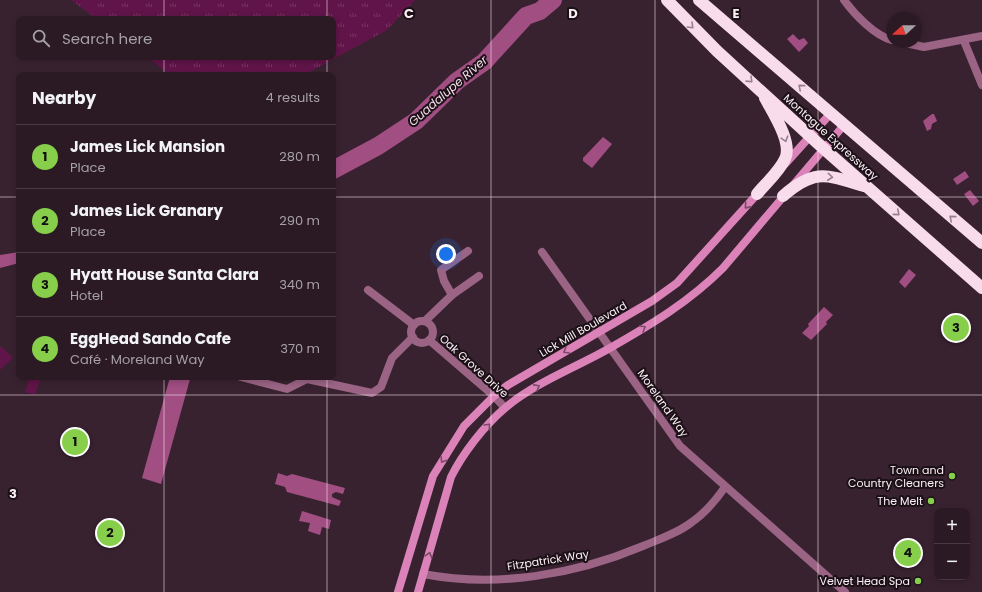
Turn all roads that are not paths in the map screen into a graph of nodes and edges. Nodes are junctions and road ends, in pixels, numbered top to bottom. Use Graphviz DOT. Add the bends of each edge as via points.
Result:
graph roads {
  1 [pos="667,0"];
  2 [pos="699,0"];
  3 [pos="844,0"];
  4 [pos="886,36"];
  5 [pos="982,36"];
  6 [pos="964,40"];
  7 [pos="922,47"];
  8 [pos="982,85"];
  9 [pos="762,92"];
  10 [pos="830,113"];
  11 [pos="844,125"];
  12 [pos="811,135"];
  13 [pos="823,148"];
  14 [pos="868,187"];
  15 [pos="757,194"];
  16 [pos="783,196"];
  17 [pos="982,243"];
  18 [pos="468,251"];
  19 [pos="542,252"];
  20 [pos="479,276"];
  21 [pos="982,288"];
  22 [pos="368,290"];
  23 [pos="452,295"];
  24 [pos="425,321"];
  25 [pos="414,325"];
  26 [pos="600,332"];
  27 [pos="413,337"];
  28 [pos="429,340"];
  29 [pos="610,348"];
  30 [pos="252,380"];
  31 [pos="305,380"];
  32 [pos="312,380"];
  33 [pos="494,396"];
  34 [pos="505,408"];
  35 [pos="726,487"];
  36 [pos="423,574"];
  37 [pos="398,592"];
  38 [pos="418,592"];
  39 [pos="845,592"];
  1 -- 9 [label="highway, Montague Expressway, one-way" via="716,51"];
  10 -- 2 [label="highway, Montague Expressway, one-way"];
  3 -- 4 [label="street" via="868,26"];
  5 -- 6 [label="street"];
  6 -- 7 [label="street"];
  6 -- 8 [label="street"];
  9 -- 12 [label="highway, Montague Expressway"];
  9 -- 15 [label="highway, one-way" via="787,144 786,159"];
  10 -- 11 [label="highway, Montague Expressway"];
  10 -- 12 [label="main road, Lick Mill Boulevard"];
  11 -- 13 [label="main road"];
  17 -- 11 [label="highway, Montague Expressway, one-way"];
  12 -- 13 [label="highway, Montague Expressway"];
  12 -- 15 [label="main road, Lick Mill Boulevard"];
  13 -- 14 [label="highway, Montague Expressway"];
  13 -- 16 [label="main road"];
  16 -- 14 [label="highway, one-way" via="798,183 819,177 832,177"];
  14 -- 21 [label="highway, Montague Expressway, one-way"];
  15 -- 26 [label="main road, Lick Mill Boulevard, one-way" via="677,283"];
  29 -- 16 [label="main road, one-way" via="669,313 702,289 723,268"];
  18 -- 23 [label="street" via="441,270"];
  19 -- 26 [label="street, Moreland Way"];
  20 -- 23 [label="street"];
  22 -- 25 [label="street"];
  23 -- 24 [label="street"];
  24 -- 25 [label="street" via="419,321"];
  24 -- 28 [label="street, Oak Grove Drive" via="431,325 433,331"];
  25 -- 27 [label="street"];
  26 -- 29 [label="street, Moreland Way"];
  26 -- 33 [label="main road, Lick Mill Boulevard, one-way" via="508,385"];
  27 -- 28 [label="street, Oak Grove Drive" via="418,341"];
  27 -- 32 [label="street" via="392,358 381,387 372,393"];
  28 -- 33 [label="street, Oak Grove Drive"];
  34 -- 29 [label="main road, one-way" via="528,392"];
  29 -- 35 [label="street, Moreland Way" via="680,446"];
  30 -- 31 [label="street" via="287,389"];
  33 -- 34 [label="street, Oak Grove Drive"];
  33 -- 37 [label="main road, Lick Mill Boulevard, one-way" via="464,426 433,476"];
  36 -- 34 [label="main road, one-way" via="451,477 481,434"];
  35 -- 36 [label="street, Fitzpatrick Way" via="691,524 632,551 587,567 490,580"];
  35 -- 39 [label="street, Moreland Way"];
  36 -- 38 [label="main road"];
}
